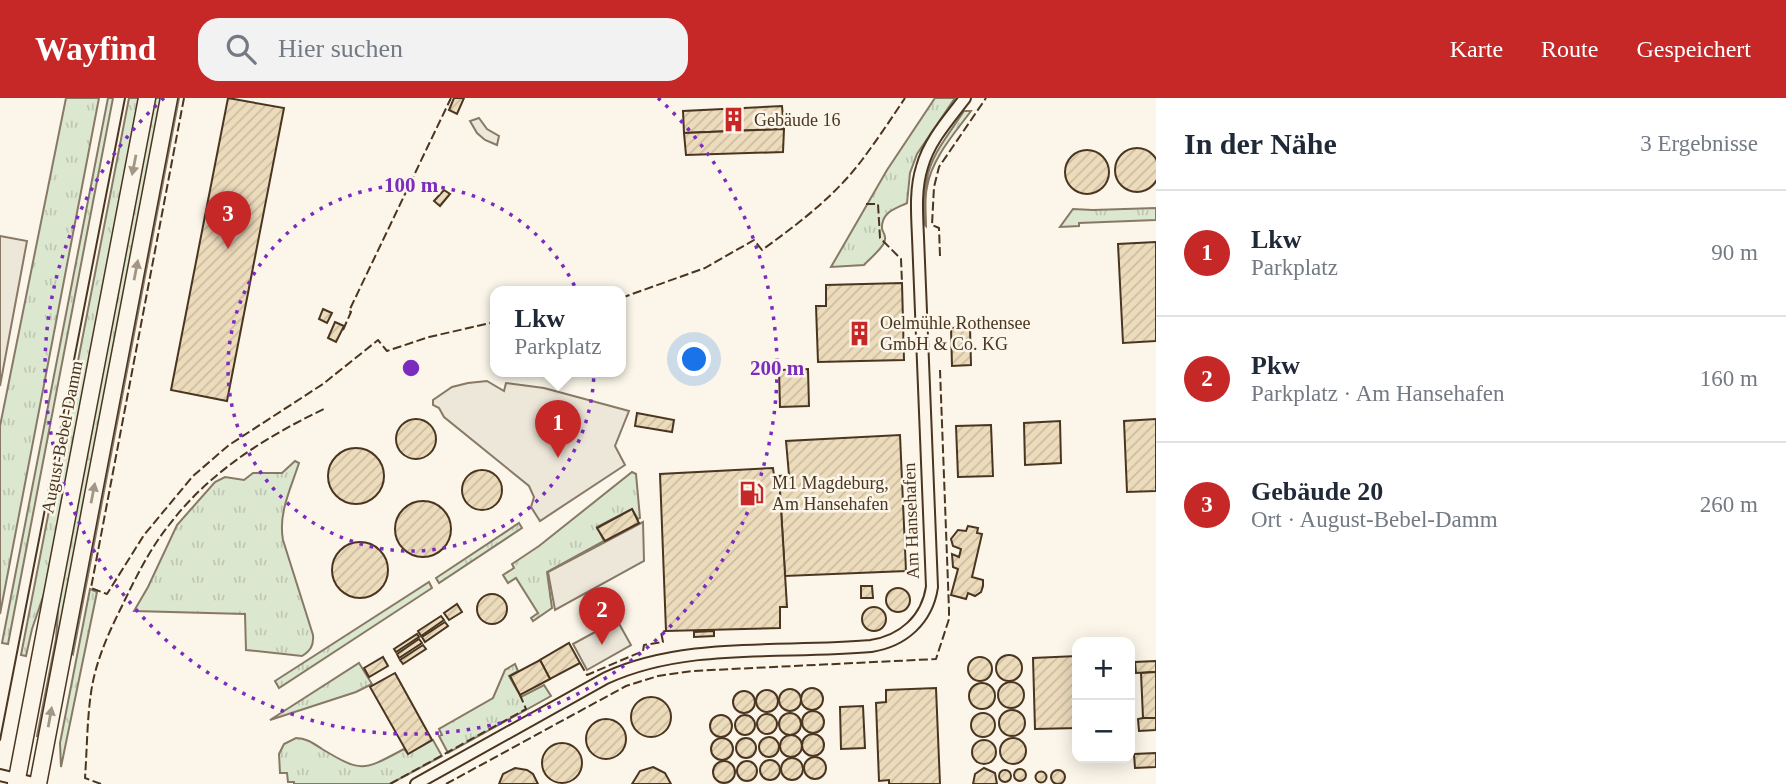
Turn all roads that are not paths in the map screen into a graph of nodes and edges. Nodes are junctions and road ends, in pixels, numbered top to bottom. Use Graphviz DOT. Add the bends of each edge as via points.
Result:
graph roads {
  1 [pos="147,98"];
  2 [pos="169,98"];
  3 [pos="965,98"];
  4 [pos="0,775"];
  5 [pos="16,782"];
  6 [pos="38,784"];
  7 [pos="416,784"];
  1 -- 5 [label="main road, August-Bebel-Damm, one-way"];
  6 -- 2 [label="main road, one-way"];
  3 -- 7 [label="street, Am Hansehafen" via="929,149 918,185 932,587 918,621 900,636 871,646 699,654 629,668"];
  4 -- 5 [label="street"];
  5 -- 6 [label="street"];
}
